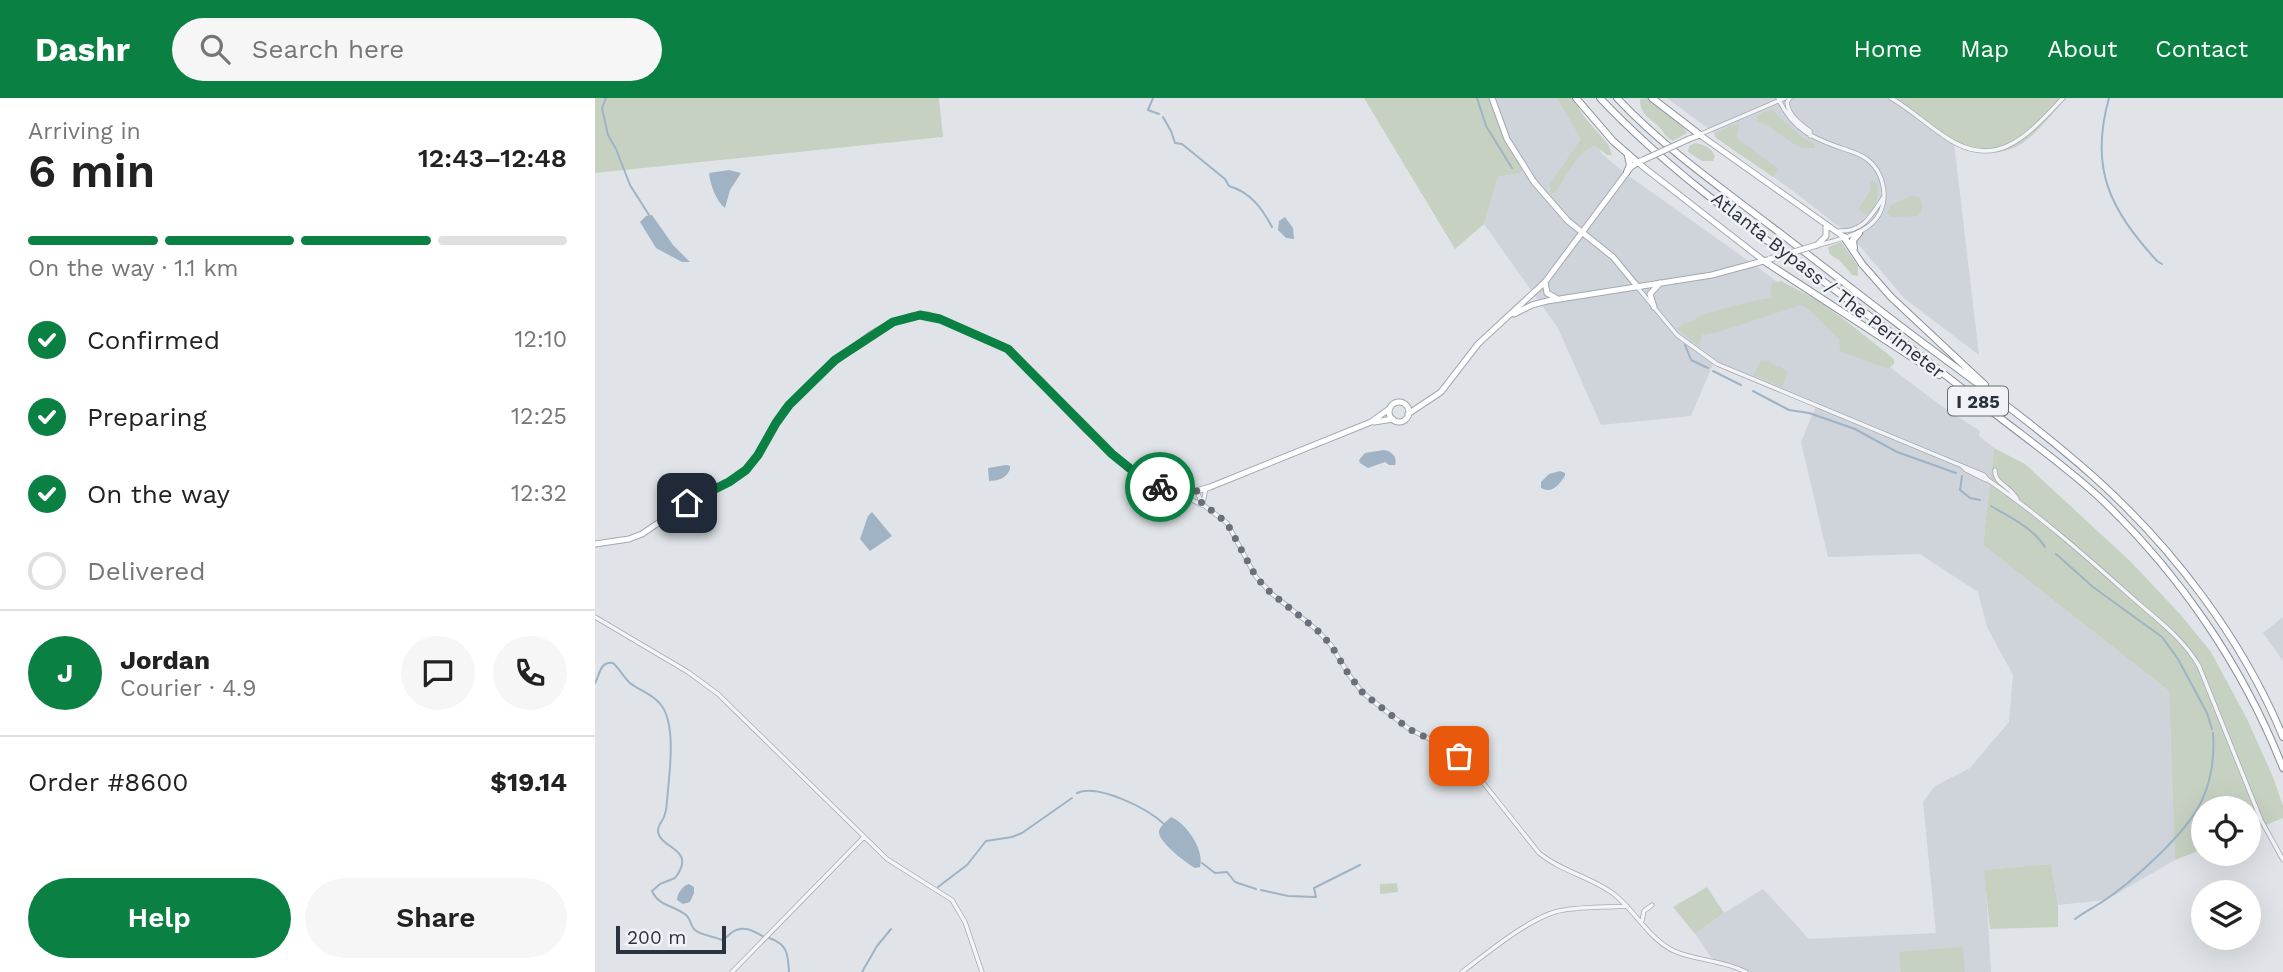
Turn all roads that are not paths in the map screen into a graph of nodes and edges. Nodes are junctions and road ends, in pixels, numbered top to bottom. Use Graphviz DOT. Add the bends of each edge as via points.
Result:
graph roads {
  1 [pos="1492,98"];
  2 [pos="1576,98"];
  3 [pos="1600,98"];
  4 [pos="1617,98"];
  5 [pos="1652,98"];
  6 [pos="1769,98"];
  7 [pos="1790,98"];
  8 [pos="1891,98"];
  9 [pos="2063,98"];
  10 [pos="1781,99"];
  11 [pos="1764,108"];
  12 [pos="1699,135"];
  13 [pos="1811,136"];
  14 [pos="1627,154"];
  15 [pos="1640,161"];
  16 [pos="1627,172"];
  17 [pos="1884,197"];
  18 [pos="1825,223"];
  19 [pos="1836,230"];
  20 [pos="1583,233"];
  21 [pos="1859,233"];
  22 [pos="1844,237"];
  23 [pos="1817,245"];
  24 [pos="1857,257"];
  25 [pos="1767,260"];
  26 [pos="1545,282"];
  27 [pos="1660,283"];
  28 [pos="1637,286"];
  29 [pos="1562,298"];
  30 [pos="1654,307"];
  31 [pos="1508,317"];
  32 [pos="1998,399"];
  33 [pos="1428,400"];
  34 [pos="1406,405"];
  35 [pos="1985,407"];
  36 [pos="1389,409"];
  37 [pos="1408,414"];
  38 [pos="1393,419"];
  39 [pos="1371,422"];
  40 [pos="1995,470"];
  41 [pos="1206,488"];
  42 [pos="1197,491"];
  43 [pos="1177,492"];
  44 [pos="2018,500"];
  45 [pos="1204,505"];
  46 [pos="595,544"];
  47 [pos="595,617"];
  48 [pos="2283,737"];
  49 [pos="2283,768"];
  50 [pos="865,837"];
  51 [pos="2283,860"];
  52 [pos="1613,894"];
  53 [pos="1652,905"];
  54 [pos="1627,906"];
  55 [pos="1609,908"];
  56 [pos="1642,923"];
  57 [pos="732,972"];
  58 [pos="982,972"];
  59 [pos="1462,972"];
  60 [pos="1746,972"];
  1 -- 20 [label="main road" via="1525,170"];
  2 -- 14 [label="highway"];
  3 -- 35 [label="highway, Atlanta Bypass / The Perimeter / I 285" via="1663,158"];
  4 -- 32 [label="highway, Atlanta Bypass / The Perimeter / I 285" via="1710,180"];
  5 -- 12 [label="highway"];
  6 -- 11 [label="street"];
  7 -- 13 [label="street" via="1787,108"];
  8 -- 9 [label="street" via="1958,145 1987,151 2022,139"];
  10 -- 11 [label="street"];
  10 -- 13 [label="street" via="1792,121"];
  11 -- 12 [label="street"];
  12 -- 15 [label="main road, bridge"];
  12 -- 18 [label="main road"];
  13 -- 17 [label="street" via="1870,162 1881,178"];
  14 -- 15 [label="highway"];
  14 -- 16 [label="highway"];
  15 -- 16 [label="main road"];
  15 -- 25 [label="main road"];
  16 -- 20 [label="main road"];
  17 -- 19 [label="street" via="1865,222"];
  17 -- 21 [label="street" via="1875,221"];
  18 -- 19 [label="main road"];
  18 -- 23 [label="main road" via="1826,236"];
  19 -- 22 [label="main road"];
  20 -- 26 [label="main road"];
  20 -- 28 [label="main road"];
  21 -- 22 [label="street"];
  21 -- 24 [label="highway" via="1853,242"];
  22 -- 23 [label="street"];
  22 -- 24 [label="highway"];
  23 -- 25 [label="main road, bridge"];
  24 -- 32 [label="highway" via="1891,297"];
  25 -- 27 [label="main road"];
  25 -- 35 [label="highway"];
  26 -- 29 [label="main road" via="1548,294"];
  26 -- 31 [label="main road"];
  27 -- 28 [label="main road"];
  27 -- 30 [label="main road" via="1650,294"];
  28 -- 29 [label="main road"];
  28 -- 30 [label="street"];
  29 -- 31 [label="main road"];
  30 -- 44 [label="street" via="1677,335 1717,364 1962,466"];
  31 -- 33 [label="main road"];
  32 -- 48 [label="highway, Atlanta Bypass / The Perimeter / I 285" via="2099,482 2176,563 2246,664"];
  33 -- 34 [label="main road"];
  33 -- 37 [label="main road"];
  34 -- 36 [label="main road" via="1397,402"];
  34 -- 37 [label="main road"];
  35 -- 49 [label="highway, Atlanta Bypass / The Perimeter / I 285" via="2098,497 2158,560 2224,651"];
  36 -- 38 [label="main road"];
  36 -- 39 [label="main road"];
  37 -- 38 [label="main road" via="1402,421"];
  38 -- 39 [label="main road"];
  39 -- 41 [label="main road"];
  40 -- 44 [label="street" via="1997,480 2013,490"];
  41 -- 42 [label="main road"];
  41 -- 45 [label="street"];
  42 -- 43 [label="main road"];
  42 -- 45 [label="street"];
  43 -- 45 [label="street"];
  43 -- 46 [label="main road" via="1145,479 1112,454 1008,349 940,319 912,316 871,334 819,374 785,410 758,455 739,476 695,498 647,531"];
  44 -- 51 [label="street" via="2171,629 2191,652 2261,820"];
  45 -- 52 [label="street" via="1227,523 1256,577 1331,645 1363,693 1409,729 1459,756 1543,857"];
  47 -- 50 [label="street" via="717,693"];
  50 -- 57 [label="street"];
  50 -- 58 [label="street" via="894,865 955,904"];
  52 -- 54 [label="street"];
  52 -- 55 [label="street"];
  53 -- 56 [label="street" via="1642,913"];
  54 -- 55 [label="street"];
  54 -- 56 [label="street"];
  55 -- 59 [label="street" via="1546,915"];
  56 -- 60 [label="street" via="1677,952"];
}
